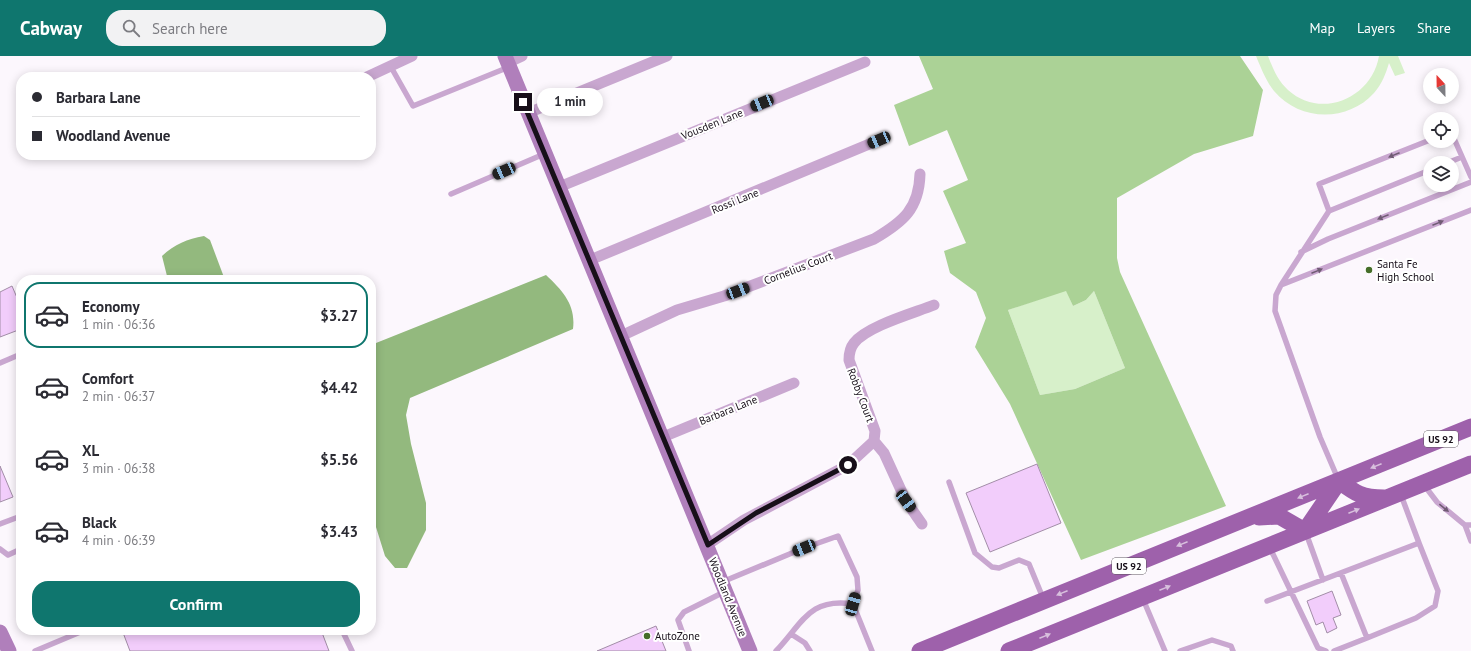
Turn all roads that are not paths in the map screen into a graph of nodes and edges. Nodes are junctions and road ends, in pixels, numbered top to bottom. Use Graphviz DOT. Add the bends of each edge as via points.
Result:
graph roads {
  1 [pos="412,56"];
  2 [pos="522,56"];
  3 [pos="667,56"];
  4 [pos="507,62"];
  5 [pos="865,62"];
  6 [pos="391,67"];
  7 [pos="376,73"];
  8 [pos="528,113"];
  9 [pos="879,140"];
  10 [pos="1423,143"];
  11 [pos="1458,148"];
  12 [pos="544,154"];
  13 [pos="1462,157"];
  14 [pos="1459,158"];
  15 [pos="1423,173"];
  16 [pos="920,174"];
  17 [pos="1471,177"];
  18 [pos="1471,182"];
  19 [pos="559,187"];
  20 [pos="451,194"];
  21 [pos="1471,210"];
  22 [pos="1329,211"];
  23 [pos="1301,252"];
  24 [pos="590,260"];
  25 [pos="1281,285"];
  26 [pos="934,305"];
  27 [pos="621,336"];
  28 [pos="16,356"];
  29 [pos="0,362"];
  30 [pos="794,383"];
  31 [pos="1471,427"];
  32 [pos="662,437"];
  33 [pos="874,441"];
  34 [pos="1471,464"];
  35 [pos="1339,481"];
  36 [pos="949,482"];
  37 [pos="1422,484"];
  38 [pos="1393,495"];
  39 [pos="16,518"];
  40 [pos="1246,518"];
  41 [pos="0,524"];
  42 [pos="922,524"];
  43 [pos="1468,525"];
  44 [pos="1305,531"];
  45 [pos="1471,541"];
  46 [pos="1419,543"];
  47 [pos="708,545"];
  48 [pos="1269,546"];
  49 [pos="0,549"];
  50 [pos="16,551"];
  51 [pos="1341,573"];
  52 [pos="1323,580"];
  53 [pos="724,587"];
  54 [pos="1292,592"];
  55 [pos="1143,597"];
  56 [pos="1044,600"];
  57 [pos="1268,601"];
  58 [pos="853,604"];
  59 [pos="0,632"];
  60 [pos="791,634"];
  61 [pos="73,635"];
  62 [pos="344,635"];
  63 [pos="1367,638"];
  64 [pos="8,651"];
  65 [pos="34,651"];
  66 [pos="352,651"];
  67 [pos="689,651"];
  68 [pos="750,651"];
  69 [pos="776,651"];
  70 [pos="810,651"];
  71 [pos="872,651"];
  72 [pos="920,651"];
  73 [pos="1009,651"];
  74 [pos="1165,651"];
  75 [pos="1180,651"];
  76 [pos="1233,651"];
  77 [pos="1326,651"];
  78 [pos="1334,651"];
  1 -- 6 [label="street"];
  2 -- 4 [label="street"];
  3 -- 8 [label="street"];
  4 -- 6 [label="lane" via="413,106"];
  4 -- 8 [label="street, Woodland Avenue"];
  5 -- 19 [label="street, Vousden Lane"];
  6 -- 7 [label="street"];
  8 -- 12 [label="street, Woodland Avenue"];
  9 -- 24 [label="street, Rossi Lane"];
  10 -- 22 [label="lane, one-way" via="1319,184"];
  11 -- 13 [label="lane"];
  12 -- 19 [label="street, Woodland Avenue"];
  12 -- 20 [label="lane"];
  13 -- 14 [label="lane"];
  13 -- 17 [label="lane"];
  15 -- 22 [label="lane"];
  16 -- 27 [label="street, Cornelius Court" via="920,186 913,206 898,225 874,239 724,296 677,310"];
  18 -- 23 [label="lane, one-way"];
  19 -- 24 [label="street, Woodland Avenue"];
  25 -- 21 [label="lane, one-way"];
  22 -- 23 [label="lane"];
  23 -- 25 [label="lane"];
  24 -- 27 [label="street, Woodland Avenue"];
  25 -- 35 [label="lane" via="1276,295 1275,311 1320,437"];
  26 -- 33 [label="street, Robby Court" via="866,333 854,342 850,349 849,360 875,431"];
  27 -- 32 [label="street, Woodland Avenue"];
  28 -- 29 [label="lane"];
  30 -- 32 [label="street, Barbara Lane"];
  31 -- 35 [label="main road, US 92, one-way"];
  32 -- 47 [label="street, Woodland Avenue"];
  33 -- 42 [label="street, Robby Court" via="884,453 906,501"];
  33 -- 47 [label="street" via="848,465 744,520"];
  34 -- 37 [label="main road"];
  35 -- 38 [label="main road" via="1357,494 1369,498"];
  35 -- 40 [label="main road, US 92, one-way"];
  35 -- 44 [label="main road"];
  36 -- 56 [label="lane" via="975,553 992,567 999,568 1019,560 1029,564"];
  37 -- 38 [label="main road"];
  37 -- 43 [label="lane, one-way" via="1437,502"];
  44 -- 38 [label="main road, one-way"];
  38 -- 46 [label="lane"];
  39 -- 41 [label="lane"];
  40 -- 44 [label="main road" via="1279,516"];
  40 -- 56 [label="main road, US 92, one-way"];
  43 -- 45 [label="lane"];
  44 -- 48 [label="main road"];
  44 -- 52 [label="lane"];
  46 -- 51 [label="lane"];
  46 -- 63 [label="lane" via="1438,591 1435,606 1416,618"];
  47 -- 53 [label="street, Woodland Avenue"];
  48 -- 54 [label="lane"];
  55 -- 48 [label="main road, one-way"];
  49 -- 50 [label="lane" via="8,555"];
  51 -- 52 [label="lane"];
  51 -- 63 [label="lane"];
  52 -- 54 [label="lane"];
  53 -- 58 [label="lane" via="804,548 838,536 857,577 858,590"];
  53 -- 67 [label="lane" via="684,612 678,620"];
  53 -- 68 [label="street, Woodland Avenue"];
  54 -- 57 [label="lane"];
  54 -- 77 [label="lane" via="1318,648"];
  73 -- 55 [label="main road, one-way"];
  55 -- 74 [label="lane"];
  56 -- 72 [label="main road, US 92"];
  58 -- 60 [label="lane" via="841,602 818,606 808,613"];
  58 -- 71 [label="lane"];
  59 -- 64 [label="street"];
  60 -- 69 [label="lane"];
  60 -- 70 [label="lane" via="805,643"];
  61 -- 65 [label="lane"];
  62 -- 66 [label="lane"];
  63 -- 78 [label="lane"];
  75 -- 76 [label="lane" via="1212,640 1231,646"];
}
